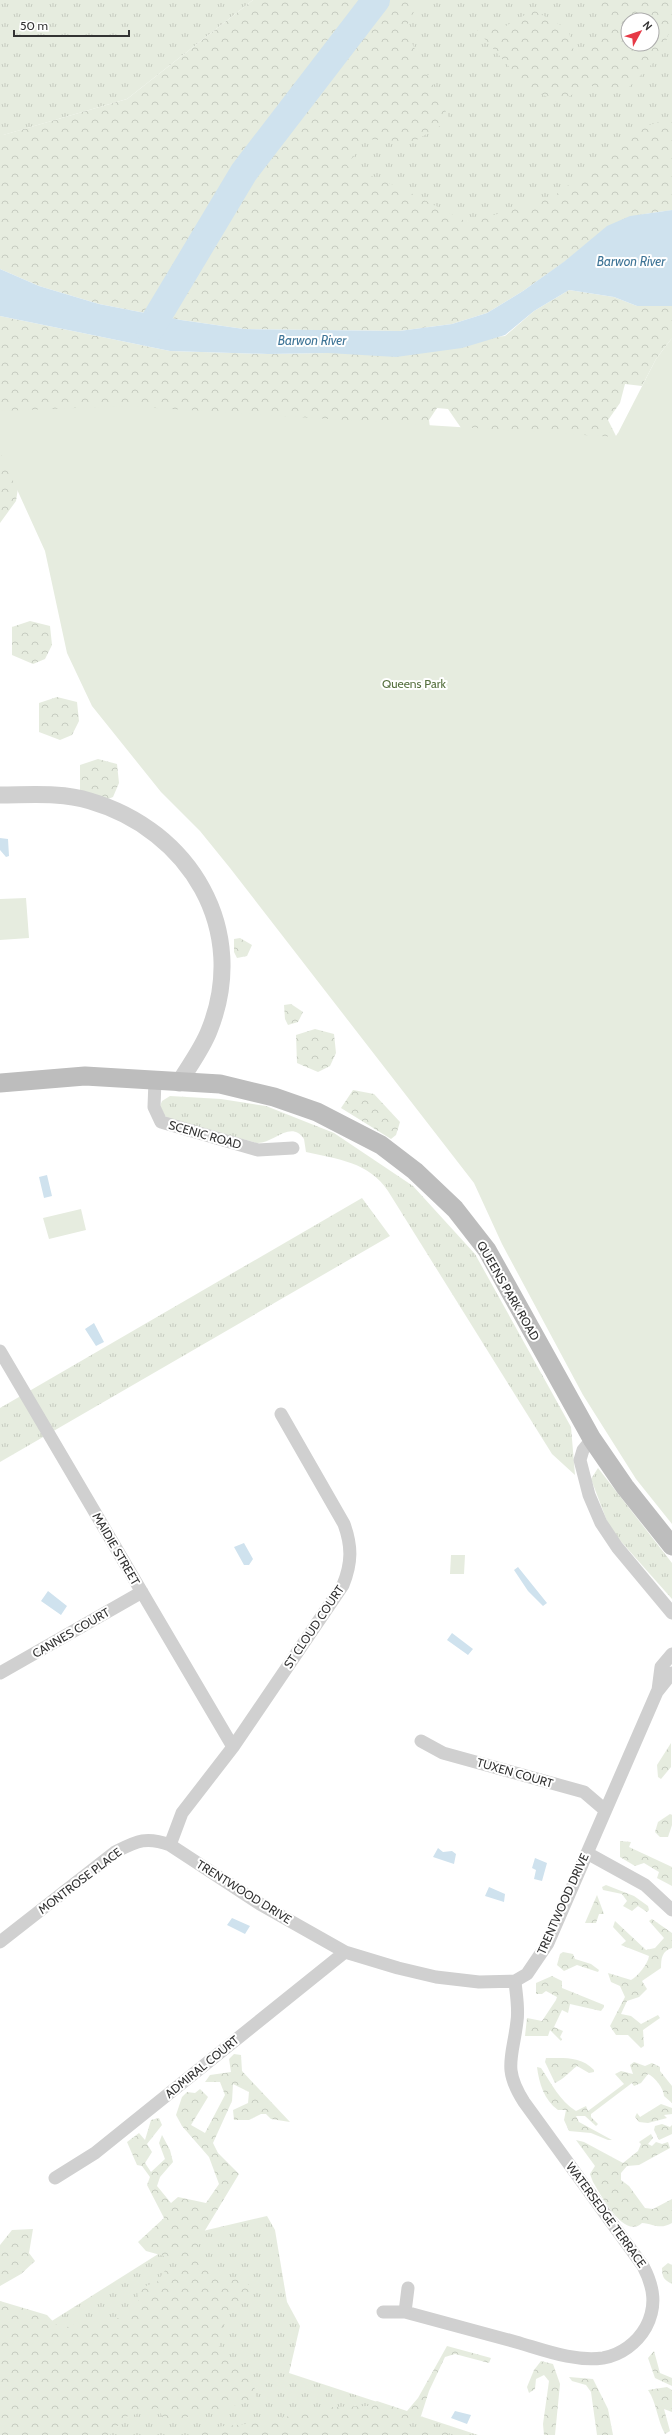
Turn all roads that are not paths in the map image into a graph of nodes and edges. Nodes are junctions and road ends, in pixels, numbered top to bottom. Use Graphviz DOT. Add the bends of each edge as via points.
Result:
graph roads {
  1 [pos="0,795"];
  2 [pos="155,1080"];
  3 [pos="0,1083"];
  4 [pos="179,1083"];
  5 [pos="293,1148"];
  6 [pos="0,1351"];
  7 [pos="281,1414"];
  8 [pos="592,1439"];
  9 [pos="672,1546"];
  10 [pos="142,1592"];
  11 [pos="672,1613"];
  12 [pos="672,1654"];
  13 [pos="0,1673"];
  14 [pos="672,1673"];
  15 [pos="657,1692"];
  16 [pos="421,1741"];
  17 [pos="233,1747"];
  18 [pos="605,1810"];
  19 [pos="170,1845"];
  20 [pos="587,1853"];
  21 [pos="672,1910"];
  22 [pos="0,1942"];
  23 [pos="345,1952"];
  24 [pos="515,1981"];
  25 [pos="55,2178"];
  26 [pos="408,2288"];
  27 [pos="383,2312"];
  28 [pos="405,2312"];
  1 -- 4 [label="street" via="70,796 98,804 129,818 163,839 198,879 211,908 218,934 221,984 209,1030"];
  2 -- 3 [label="main road" via="85,1076"];
  2 -- 4 [label="main road"];
  2 -- 5 [label="street, SCENIC ROAD" via="154,1106 161,1122 258,1150"];
  4 -- 8 [label="main road, QUEENS PARK ROAD" via="220,1084 274,1097 316,1112 381,1145 415,1171 455,1209 487,1250"];
  6 -- 10 [label="street, MAIDIE STREET"];
  7 -- 17 [label="street, ST CLOUD COURT" via="344,1524 350,1540 350,1568 334,1601"];
  8 -- 9 [label="main road, QUEENS PARK ROAD" via="625,1487"];
  8 -- 11 [label="street" via="583,1450 580,1460 601,1523 617,1547"];
  10 -- 13 [label="street, CANNES COURT"];
  10 -- 17 [label="street, MAIDIE STREET"];
  12 -- 15 [label="street, TRENTWOOD DRIVE" via="662,1667"];
  14 -- 15 [label="street, TRENTWOOD DRIVE"];
  15 -- 18 [label="street, TRENTWOOD DRIVE"];
  16 -- 18 [label="street, TUXEN COURT" via="442,1753 584,1792"];
  17 -- 19 [label="street" via="182,1813"];
  18 -- 20 [label="street, TRENTWOOD DRIVE"];
  19 -- 22 [label="street, MONTROSE PLACE" via="154,1839 134,1842 115,1852"];
  19 -- 23 [label="street, TRENTWOOD DRIVE" via="260,1904"];
  20 -- 21 [label="street" via="645,1885"];
  20 -- 24 [label="street, TRENTWOOD DRIVE" via="548,1943 527,1974"];
  23 -- 24 [label="street, TRENTWOOD DRIVE" via="436,1977 479,1982"];
  23 -- 25 [label="street, ADMIRAL COURT" via="95,2153"];
  24 -- 28 [label="street, WATERSEDGE TERRACE" via="517,2021 510,2063 514,2085 643,2266 653,2294 651,2314 641,2334 629,2347 609,2356 593,2359 568,2356"];
  26 -- 28 [label="street"];
  27 -- 28 [label="street, WATERSEDGE TERRACE"];
}
